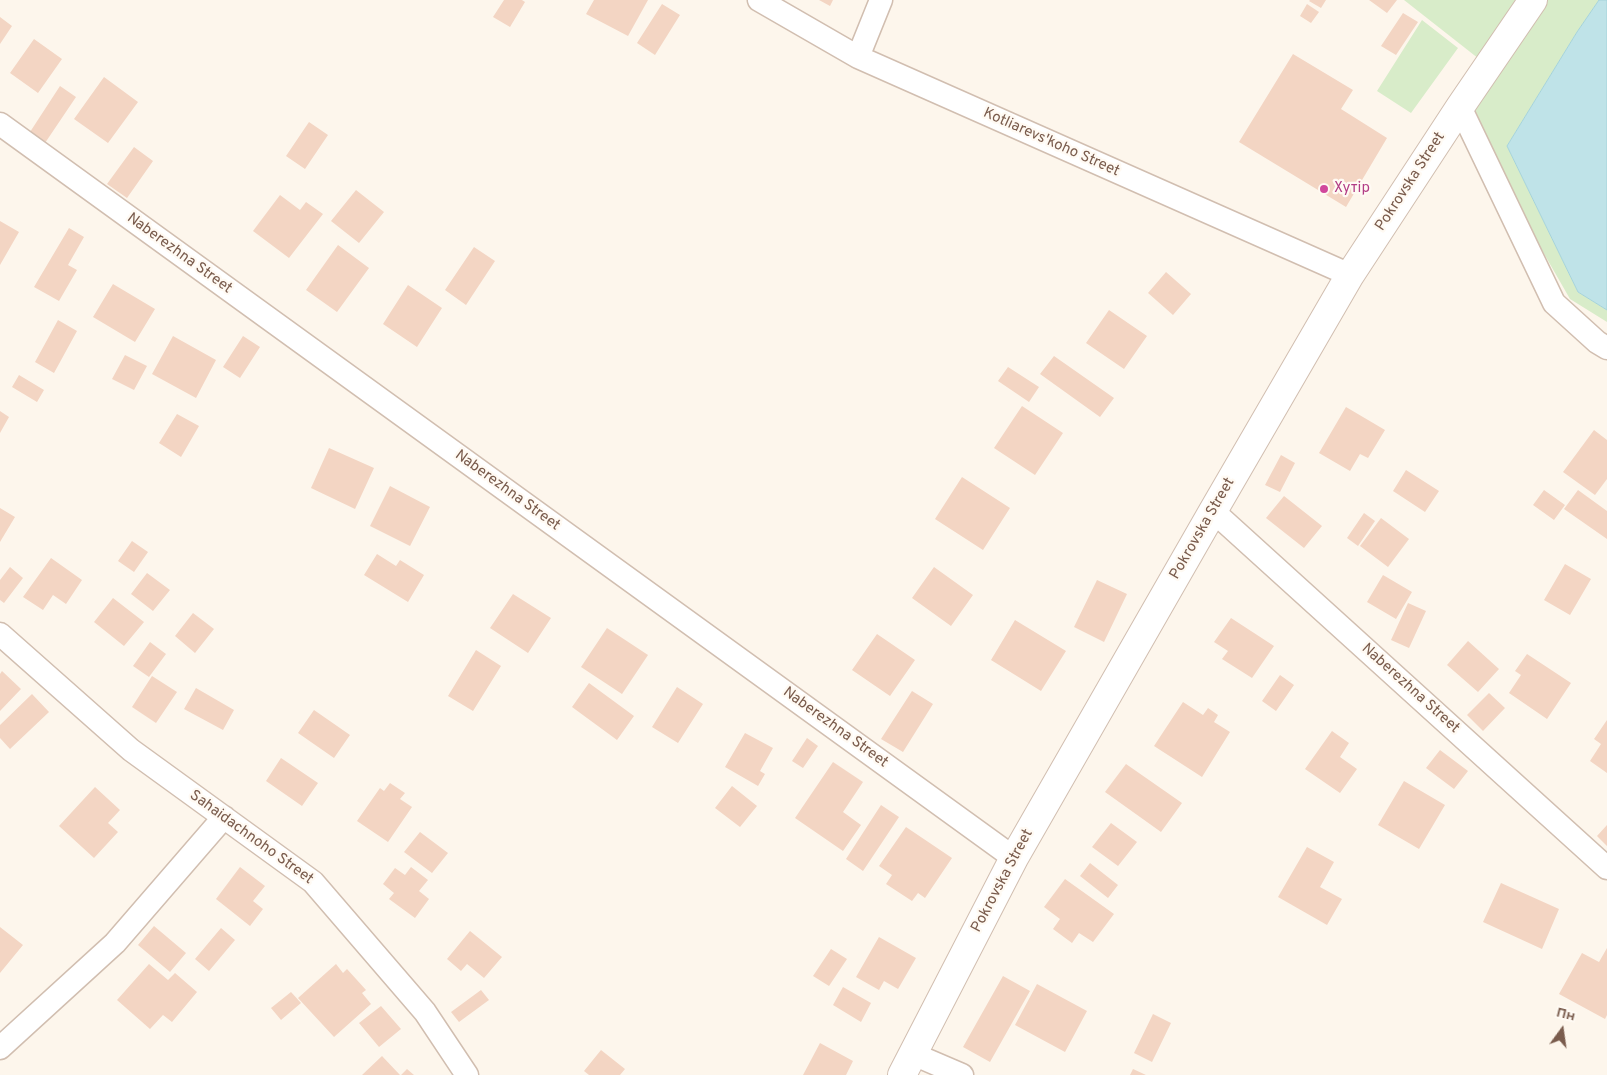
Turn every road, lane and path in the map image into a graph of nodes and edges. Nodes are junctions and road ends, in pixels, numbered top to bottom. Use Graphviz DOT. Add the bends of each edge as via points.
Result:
graph roads {
  1 [pos="759,0"];
  2 [pos="880,0"];
  3 [pos="1533,0"];
  4 [pos="858,57"];
  5 [pos="1460,107"];
  6 [pos="0,124"];
  7 [pos="1350,275"];
  8 [pos="1607,348"];
  9 [pos="1212,511"];
  10 [pos="0,634"];
  11 [pos="224,817"];
  12 [pos="1014,858"];
  13 [pos="1607,868"];
  14 [pos="0,1048"];
  15 [pos="908,1064"];
  16 [pos="467,1075"];
  17 [pos="962,1075"];
  1 -- 4 [label="street, Kotliarevs'koho Street"];
  2 -- 4 [label="street"];
  3 -- 5 [label="street, Pokrovska Street"];
  4 -- 7 [label="street, Kotliarevs'koho Street"];
  5 -- 7 [label="street, Pokrovska Street"];
  5 -- 8 [label="street" via="1554,303"];
  6 -- 12 [label="street, Naberezhna Street"];
  7 -- 9 [label="street, Pokrovska Street"];
  9 -- 12 [label="street, Pokrovska Street"];
  9 -- 13 [label="street, Naberezhna Street"];
  10 -- 11 [label="street, Sahaidachnoho Street" via="131,750"];
  11 -- 14 [label="street" via="115,943"];
  11 -- 16 [label="street, Sahaidachnoho Street" via="313,882 425,1012"];
  12 -- 15 [label="street, Pokrovska Street"];
  15 -- 17 [label="street"];
}
